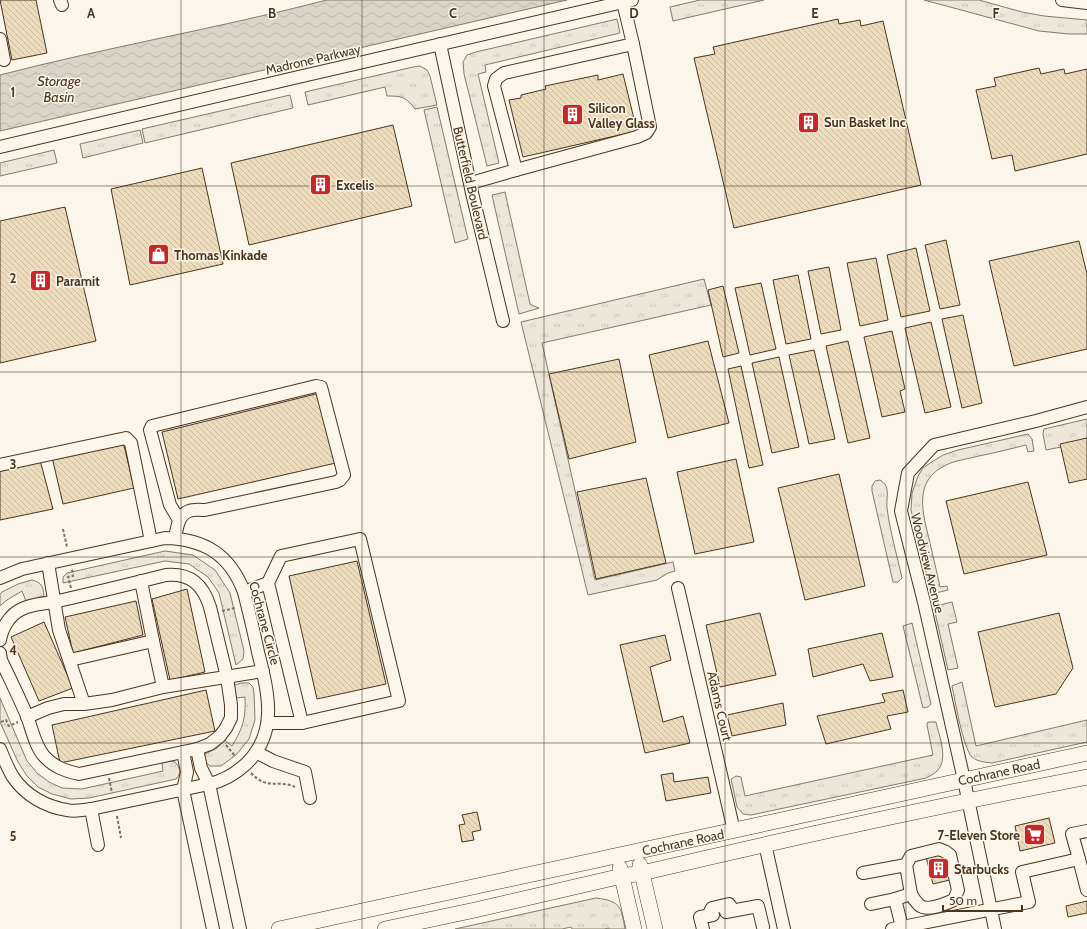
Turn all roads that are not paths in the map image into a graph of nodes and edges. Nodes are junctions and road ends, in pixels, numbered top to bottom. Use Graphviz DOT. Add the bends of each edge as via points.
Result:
graph roads {
  1 [pos="1062,0"];
  2 [pos="628,1"];
  3 [pos="1087,3"];
  4 [pos="0,39"];
  5 [pos="440,44"];
  6 [pos="633,44"];
  7 [pos="4,60"];
  8 [pos="0,147"];
  9 [pos="516,170"];
  10 [pos="470,183"];
  11 [pos="503,321"];
  12 [pos="1087,407"];
  13 [pos="0,465"];
  14 [pos="179,520"];
  15 [pos="176,538"];
  16 [pos="151,541"];
  17 [pos="48,563"];
  18 [pos="0,578"];
  19 [pos="142,581"];
  20 [pos="268,584"];
  21 [pos="678,588"];
  22 [pos="244,592"];
  23 [pos="55,602"];
  24 [pos="0,640"];
  25 [pos="153,641"];
  26 [pos="0,653"];
  27 [pos="70,660"];
  28 [pos="263,671"];
  29 [pos="227,677"];
  30 [pos="163,687"];
  31 [pos="84,704"];
  32 [pos="24,719"];
  33 [pos="268,723"];
  34 [pos="302,723"];
  35 [pos="0,749"];
  36 [pos="197,749"];
  37 [pos="182,752"];
  38 [pos="256,752"];
  39 [pos="1087,753"];
  40 [pos="964,780"];
  41 [pos="1086,781"];
  42 [pos="209,784"];
  43 [pos="183,790"];
  44 [pos="310,798"];
  45 [pos="968,800"];
  46 [pos="91,809"];
  47 [pos="734,831"];
  48 [pos="1087,831"];
  49 [pos="765,844"];
  50 [pos="98,845"];
  51 [pos="637,852"];
  52 [pos="616,856"];
  53 [pos="1079,859"];
  54 [pos="906,865"];
  55 [pos="642,873"];
  56 [pos="863,873"];
  57 [pos="622,876"];
  58 [pos="1087,890"];
  59 [pos="911,894"];
  60 [pos="895,899"];
  61 [pos="870,904"];
  62 [pos="991,910"];
  63 [pos="763,927"];
  64 [pos="897,928"];
  65 [pos="213,929"];
  66 [pos="240,929"];
  67 [pos="279,929"];
  68 [pos="385,929"];
  69 [pos="634,929"];
  70 [pos="655,929"];
  71 [pos="703,929"];
  72 [pos="784,929"];
  73 [pos="995,929"];
  1 -- 3 [label="street"];
  2 -- 5 [label="street, Madrone Parkway"];
  2 -- 6 [label="street"];
  4 -- 7 [label="street"];
  5 -- 8 [label="street, Madrone Parkway"];
  5 -- 10 [label="street, Butterfield Boulevard"];
  6 -- 9 [label="street" via="650,127 646,133"];
  6 -- 9 [label="street" via="504,73 496,79 494,86"];
  9 -- 10 [label="street"];
  10 -- 11 [label="street, Butterfield Boulevard"];
  12 -- 40 [label="street, Woodview Avenue" via="934,446 908,474 901,511"];
  13 -- 16 [label="street" via="126,438 131,443"];
  14 -- 14 [label="street" via="190,510 205,510 340,480 344,475 321,387 316,386 152,426 150,430 170,505"];
  14 -- 15 [label="street"];
  15 -- 16 [label="street, Cochrane Circle"];
  15 -- 22 [label="street, Cochrane Circle" via="202,545 222,557 234,571"];
  16 -- 17 [label="street, Cochrane Circle"];
  17 -- 18 [label="street, Cochrane Circle" via="22,569"];
  17 -- 23 [label="street"];
  19 -- 23 [label="street"];
  19 -- 25 [label="street"];
  19 -- 29 [label="street" via="176,574 195,582 207,598"];
  20 -- 22 [label="street"];
  20 -- 34 [label="street"];
  20 -- 34 [label="street" via="281,556 360,539 399,701"];
  21 -- 47 [label="street, Adams Court"];
  22 -- 28 [label="street, Cochrane Circle"];
  23 -- 24 [label="street" via="21,609 5,626"];
  23 -- 27 [label="street" via="59,630"];
  25 -- 27 [label="street"];
  25 -- 30 [label="street"];
  26 -- 32 [label="street"];
  27 -- 31 [label="street"];
  28 -- 29 [label="street"];
  28 -- 33 [label="street, Cochrane Circle" via="268,696"];
  29 -- 30 [label="street"];
  29 -- 36 [label="street" via="231,705 226,728 210,744"];
  30 -- 31 [label="street"];
  31 -- 32 [label="street" via="64,704 48,708"];
  32 -- 37 [label="street" via="43,756 59,768 79,774"];
  33 -- 34 [label="street"];
  33 -- 38 [label="street, Cochrane Circle" via="262,744"];
  35 -- 46 [label="street, Cochrane Circle" via="17,783 39,800 68,811"];
  36 -- 37 [label="street"];
  36 -- 42 [label="street" via="200,768"];
  37 -- 43 [label="street" via="187,772"];
  38 -- 42 [label="street, Cochrane Circle" via="230,777"];
  38 -- 44 [label="street" via="305,772"];
  39 -- 40 [label="main road, Cochrane Road"];
  40 -- 45 [label="street, Woodview Avenue"];
  40 -- 47 [label="main road, Cochrane Road"];
  41 -- 45 [label="main road, Cochrane Road"];
  42 -- 43 [label="street, Cochrane Circle"];
  42 -- 66 [label="street"];
  43 -- 46 [label="street, Cochrane Circle"];
  43 -- 65 [label="street"];
  45 -- 49 [label="main road, Cochrane Road"];
  45 -- 62 [label="street, Woodview Avenue"];
  46 -- 50 [label="street"];
  47 -- 51 [label="main road, Cochrane Road"];
  48 -- 53 [label="street" via="1072,834"];
  49 -- 55 [label="main road, Cochrane Road"];
  49 -- 72 [label="street"];
  51 -- 52 [label="main road, Cochrane Road"];
  51 -- 55 [label="main road"];
  52 -- 57 [label="main road"];
  52 -- 67 [label="main road, Cochrane Road"];
  53 -- 58 [label="street"];
  53 -- 62 [label="street" via="1022,872 1029,902"];
  54 -- 56 [label="street"];
  54 -- 59 [label="street"];
  54 -- 59 [label="street" via="911,856 939,849 946,852 950,855 958,890 954,900 926,909 919,905"];
  55 -- 57 [label="main road, Cochrane Road"];
  55 -- 70 [label="main road"];
  57 -- 68 [label="main road, Cochrane Road"];
  57 -- 69 [label="main road"];
  59 -- 60 [label="street"];
  60 -- 61 [label="street"];
  60 -- 64 [label="street"];
  62 -- 64 [label="street"];
  62 -- 73 [label="street, Woodview Avenue"];
  63 -- 71 [label="street" via="758,906 700,917"];
}
